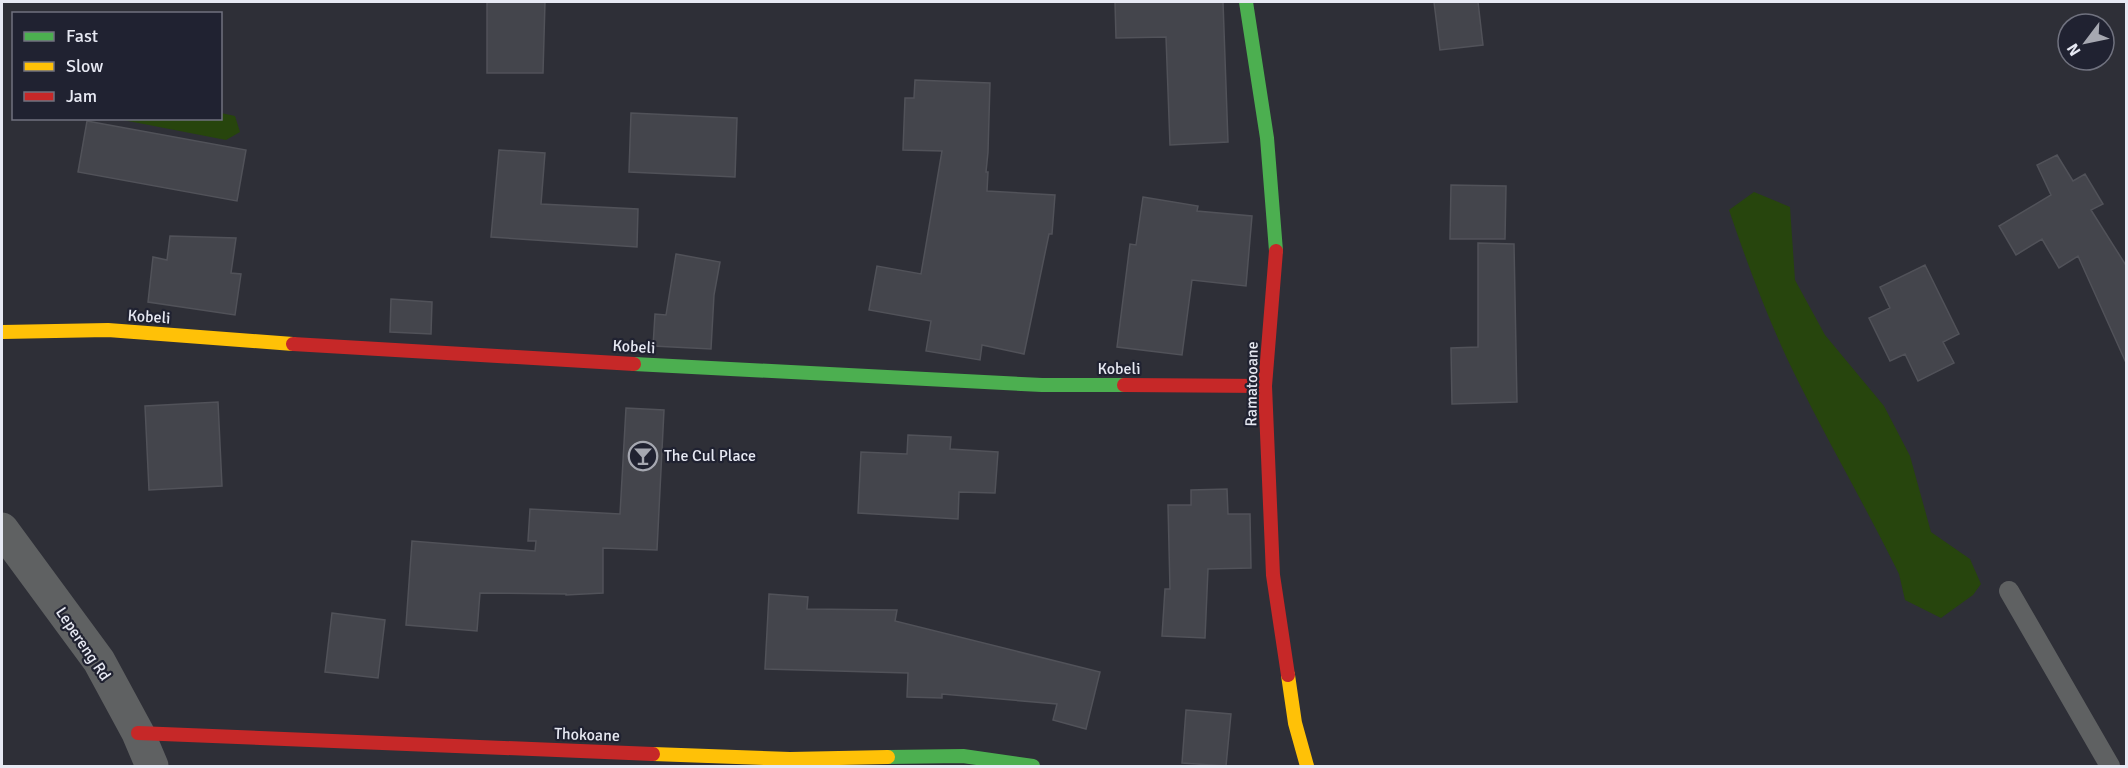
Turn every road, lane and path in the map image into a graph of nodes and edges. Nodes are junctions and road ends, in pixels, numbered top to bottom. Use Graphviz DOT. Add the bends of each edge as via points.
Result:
graph roads {
  1 [pos="1246,2"];
  2 [pos="2,332"];
  3 [pos="1265,386"];
  4 [pos="2,529"];
  5 [pos="2009,591"];
  6 [pos="138,734"];
  7 [pos="152,766"];
  8 [pos="1034,766"];
  9 [pos="1307,766"];
  10 [pos="2110,766"];
  1 -- 3 [label="street, Ramatooane" via="1267,138 1276,252"];
  2 -- 3 [label="street, Kobeli" via="108,330 394,351 1042,385"];
  3 -- 9 [label="street, Ramatooane" via="1274,575 1295,723"];
  4 -- 6 [label="street, Lepereng Rd" via="99,661"];
  5 -- 10 [label="lane"];
  6 -- 7 [label="street, Lepereng Rd"];
  6 -- 8 [label="street, Thokoane" via="790,759 963,756"];
}
